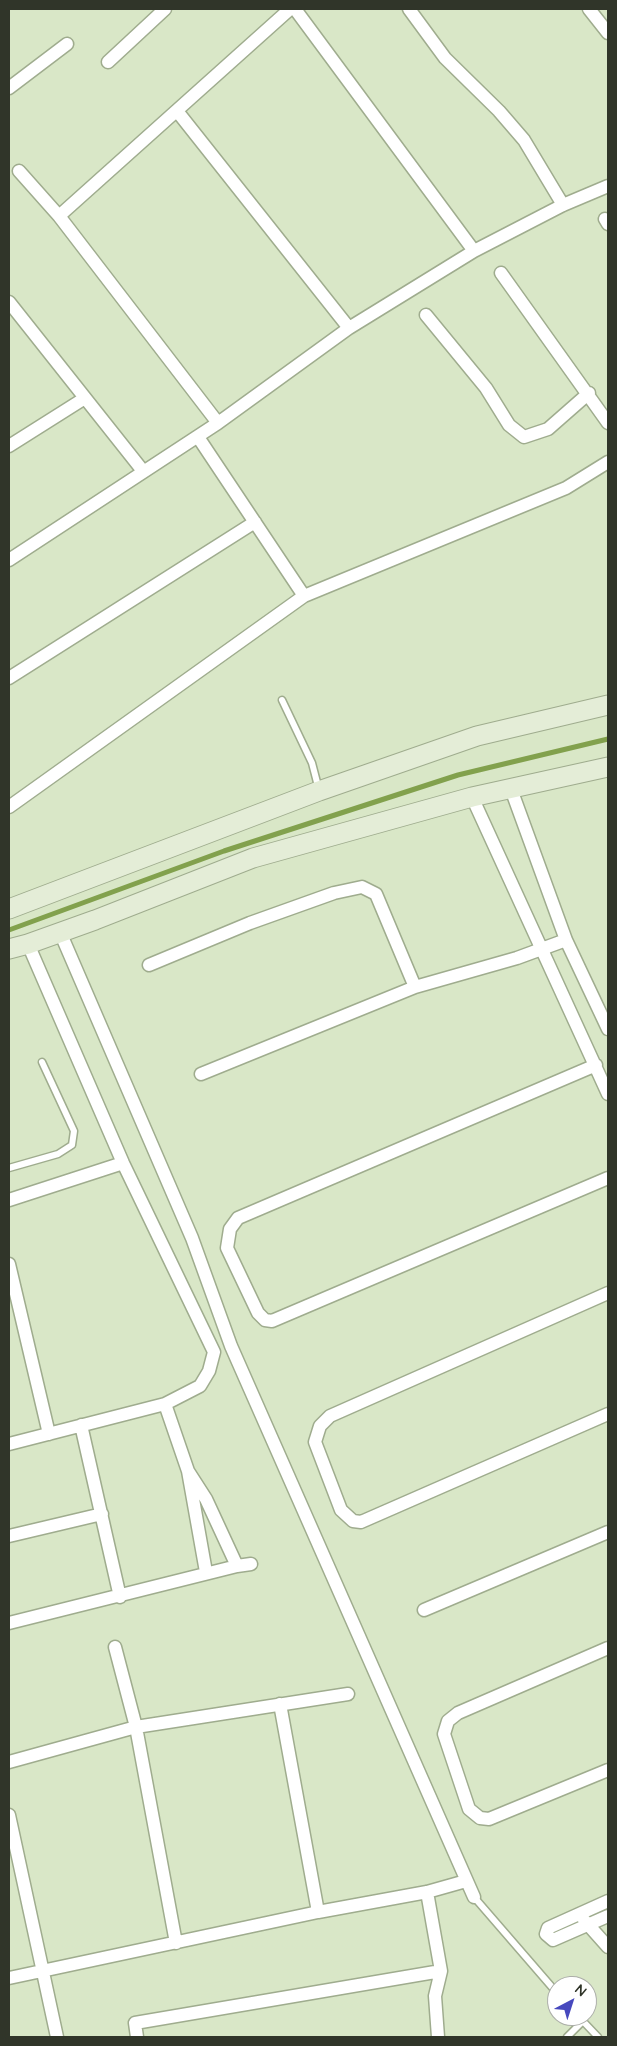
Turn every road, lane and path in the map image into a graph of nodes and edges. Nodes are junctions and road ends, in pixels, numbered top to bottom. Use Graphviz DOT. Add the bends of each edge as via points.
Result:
graph roads {
  1 [pos="165,9"];
  2 [pos="290,9"];
  3 [pos="294,9"];
  4 [pos="409,9"];
  5 [pos="589,9"];
  6 [pos="608,34"];
  7 [pos="67,44"];
  8 [pos="108,62"];
  9 [pos="9,88"];
  10 [pos="176,111"];
  11 [pos="19,170"];
  12 [pos="608,186"];
  13 [pos="563,205"];
  14 [pos="59,216"];
  15 [pos="474,250"];
  16 [pos="501,273"];
  17 [pos="9,302"];
  18 [pos="426,315"];
  19 [pos="349,328"];
  20 [pos="589,393"];
  21 [pos="85,398"];
  22 [pos="218,423"];
  23 [pos="608,423"];
  24 [pos="198,437"];
  25 [pos="9,446"];
  26 [pos="608,462"];
  27 [pos="143,472"];
  28 [pos="255,522"];
  29 [pos="9,560"];
  30 [pos="304,596"];
  31 [pos="9,678"];
  32 [pos="282,700"];
  33 [pos="608,705"];
  34 [pos="608,767"];
  35 [pos="511,790"];
  36 [pos="319,791"];
  37 [pos="472,797"];
  38 [pos="9,807"];
  39 [pos="9,909"];
  40 [pos="60,932"];
  41 [pos="566,940"];
  42 [pos="28,944"];
  43 [pos="9,948"];
  44 [pos="540,950"];
  45 [pos="149,965"];
  46 [pos="415,988"];
  47 [pos="608,1029"];
  48 [pos="42,1062"];
  49 [pos="596,1065"];
  50 [pos="201,1074"];
  51 [pos="608,1094"];
  52 [pos="123,1163"];
  53 [pos="9,1168"];
  54 [pos="608,1178"];
  55 [pos="9,1200"];
  56 [pos="9,1264"];
  57 [pos="608,1293"];
  58 [pos="165,1404"];
  59 [pos="608,1414"];
  60 [pos="82,1425"];
  61 [pos="49,1434"];
  62 [pos="9,1444"];
  63 [pos="188,1471"];
  64 [pos="102,1514"];
  65 [pos="608,1532"];
  66 [pos="9,1536"];
  67 [pos="251,1564"];
  68 [pos="237,1566"];
  69 [pos="206,1572"];
  70 [pos="120,1596"];
  71 [pos="424,1610"];
  72 [pos="9,1623"];
  73 [pos="115,1647"];
  74 [pos="608,1648"];
  75 [pos="348,1694"];
  76 [pos="280,1704"];
  77 [pos="136,1727"];
  78 [pos="9,1762"];
  79 [pos="608,1770"];
  80 [pos="9,1815"];
  81 [pos="466,1881"];
  82 [pos="427,1892"];
  83 [pos="474,1897"];
  84 [pos="608,1901"];
  85 [pos="318,1912"];
  86 [pos="579,1914"];
  87 [pos="608,1916"];
  88 [pos="588,1925"];
  89 [pos="176,1943"];
  90 [pos="608,1947"];
  91 [pos="44,1971"];
  92 [pos="441,1971"];
  93 [pos="9,1978"];
  94 [pos="547,1981"];
  95 [pos="575,2026"];
  96 [pos="588,2026"];
  97 [pos="57,2037"];
  98 [pos="137,2037"];
  99 [pos="438,2037"];
  100 [pos="567,2037"];
  101 [pos="598,2037"];
  1 -- 8 [label="street"];
  2 -- 10 [label="street"];
  3 -- 15 [label="street"];
  4 -- 13 [label="street" via="445,58 524,140"];
  5 -- 6 [label="street"];
  7 -- 9 [label="street"];
  10 -- 14 [label="street"];
  10 -- 19 [label="street"];
  11 -- 14 [label="street"];
  12 -- 13 [label="street"];
  13 -- 15 [label="street"];
  14 -- 22 [label="street"];
  15 -- 19 [label="street"];
  16 -- 20 [label="street"];
  17 -- 21 [label="street"];
  18 -- 20 [label="street" via="486,388 509,425 524,437 548,429"];
  19 -- 22 [label="street"];
  20 -- 23 [label="street"];
  21 -- 25 [label="street"];
  21 -- 27 [label="street"];
  22 -- 24 [label="street"];
  24 -- 27 [label="street"];
  24 -- 28 [label="street"];
  26 -- 30 [label="street" via="566,488"];
  27 -- 29 [label="street"];
  28 -- 30 [label="street"];
  28 -- 31 [label="street"];
  30 -- 38 [label="street"];
  32 -- 36 [label="lane" via="312,763"];
  33 -- 36 [label="street" via="478,736"];
  34 -- 35 [label="street"];
  35 -- 37 [label="street"];
  35 -- 41 [label="street"];
  36 -- 39 [label="street"];
  37 -- 40 [label="street" via="253,858"];
  37 -- 44 [label="street"];
  40 -- 42 [label="street"];
  40 -- 81 [label="street" via="192,1238 231,1346"];
  41 -- 44 [label="street"];
  41 -- 47 [label="street"];
  42 -- 43 [label="street"];
  42 -- 52 [label="street"];
  44 -- 46 [label="street"];
  44 -- 49 [label="street"];
  45 -- 46 [label="street" via="250,923 334,893 362,887 376,894"];
  46 -- 50 [label="street"];
  48 -- 53 [label="lane" via="74,1131 72,1145 58,1154"];
  49 -- 51 [label="street"];
  49 -- 54 [label="street" via="238,1218 230,1229 227,1248 258,1314 272,1321"];
  52 -- 55 [label="street"];
  52 -- 58 [label="street" via="214,1352 209,1371 200,1386"];
  56 -- 61 [label="street"];
  57 -- 59 [label="street" via="330,1416 320,1426 316,1442 341,1510 353,1521 361,1522"];
  58 -- 60 [label="street"];
  58 -- 63 [label="street"];
  60 -- 61 [label="street"];
  60 -- 64 [label="street"];
  61 -- 62 [label="street"];
  63 -- 68 [label="street" via="206,1499"];
  63 -- 69 [label="street"];
  64 -- 66 [label="street"];
  64 -- 70 [label="street"];
  65 -- 71 [label="street"];
  67 -- 68 [label="street"];
  68 -- 69 [label="street"];
  69 -- 70 [label="street"];
  70 -- 72 [label="street"];
  73 -- 77 [label="street"];
  74 -- 79 [label="street" via="458,1713 448,1721 444,1734 469,1809 480,1818 489,1819"];
  75 -- 76 [label="street"];
  76 -- 77 [label="street"];
  76 -- 85 [label="street"];
  77 -- 78 [label="street"];
  77 -- 89 [label="street"];
  80 -- 91 [label="street"];
  81 -- 82 [label="street"];
  81 -- 83 [label="street"];
  82 -- 85 [label="street"];
  82 -- 92 [label="street"];
  83 -- 94 [label="lane"];
  84 -- 86 [label="street"];
  85 -- 89 [label="street"];
  86 -- 88 [label="street"];
  86 -- 88 [label="street" via="548,1928 548,1938 552,1940"];
  87 -- 88 [label="street"];
  88 -- 90 [label="street"];
  89 -- 91 [label="street"];
  91 -- 93 [label="street"];
  91 -- 97 [label="street"];
  92 -- 98 [label="street" via="135,2024"];
  92 -- 99 [label="street" via="435,1996"];
  95 -- 100 [label="lane"];
  96 -- 101 [label="lane"];
}
